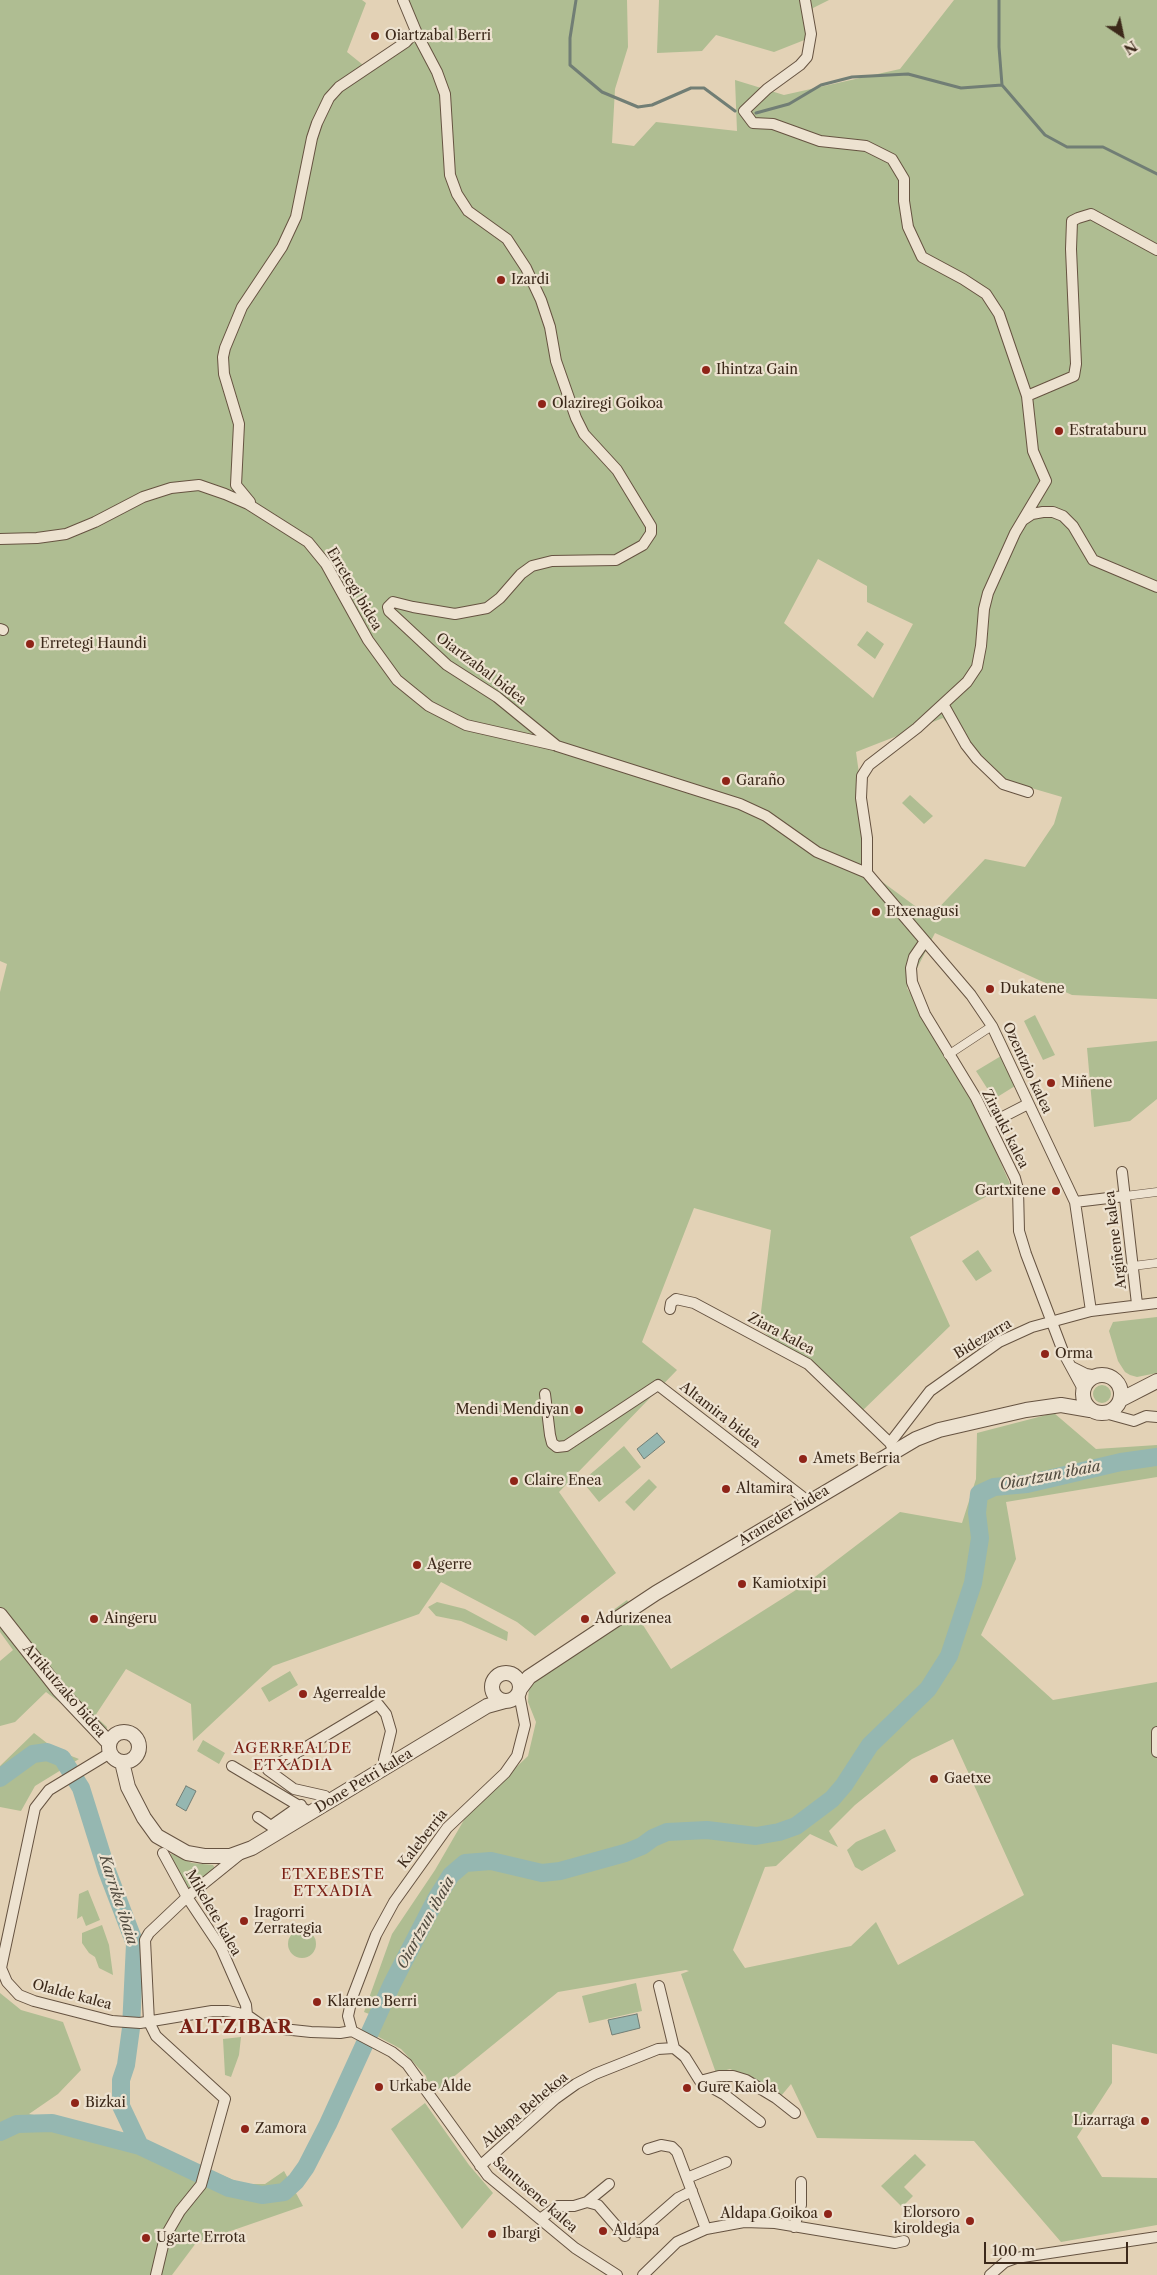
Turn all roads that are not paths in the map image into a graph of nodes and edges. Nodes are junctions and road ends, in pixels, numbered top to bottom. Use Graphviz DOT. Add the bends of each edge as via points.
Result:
graph roads {
  1 [pos="404,0"];
  2 [pos="805,0"];
  3 [pos="416,30"];
  4 [pos="1157,250"];
  5 [pos="1027,396"];
  6 [pos="260,511"];
  7 [pos="1022,520"];
  8 [pos="0,539"];
  9 [pos="1157,587"];
  10 [pos="943,704"];
  11 [pos="557,746"];
  12 [pos="1028,792"];
  13 [pos="866,873"];
  14 [pos="925,942"];
  15 [pos="992,1026"];
  16 [pos="948,1055"];
  17 [pos="1028,1104"];
  18 [pos="990,1124"];
  19 [pos="1122,1172"];
  20 [pos="1157,1192"];
  21 [pos="1125,1196"];
  22 [pos="1074,1202"];
  23 [pos="1157,1264"];
  24 [pos="1133,1266"];
  25 [pos="1157,1303"];
  26 [pos="1137,1304"];
  27 [pos="670,1309"];
  28 [pos="1091,1311"];
  29 [pos="1052,1321"];
  30 [pos="1071,1367"];
  31 [pos="1096,1376"];
  32 [pos="1157,1381"];
  33 [pos="1119,1385"];
  34 [pos="1083,1390"];
  35 [pos="545,1394"];
  36 [pos="1119,1402"];
  37 [pos="1060,1405"];
  38 [pos="1090,1410"];
  39 [pos="1106,1413"];
  40 [pos="1157,1417"];
  41 [pos="1126,1419"];
  42 [pos="892,1447"];
  43 [pos="809,1502"];
  44 [pos="0,1616"];
  45 [pos="492,1691"];
  46 [pos="517,1692"];
  47 [pos="487,1706"];
  48 [pos="1157,1736"];
  49 [pos="109,1748"];
  50 [pos="1157,1752"];
  51 [pos="122,1762"];
  52 [pos="232,1766"];
  53 [pos="388,1767"];
  54 [pos="330,1802"];
  55 [pos="306,1809"];
  56 [pos="258,1817"];
  57 [pos="170,1851"];
  58 [pos="240,1854"];
  59 [pos="187,1897"];
  60 [pos="659,1986"];
  61 [pos="247,2015"];
  62 [pos="144,2023"];
  63 [pos="352,2031"];
  64 [pos="674,2048"];
  65 [pos="700,2081"];
  66 [pos="795,2113"];
  67 [pos="760,2122"];
  68 [pos="648,2149"];
  69 [pos="726,2162"];
  70 [pos="480,2166"];
  71 [pos="687,2178"];
  72 [pos="801,2182"];
  73 [pos="609,2184"];
  74 [pos="692,2191"];
  75 [pos="587,2202"];
  76 [pos="540,2219"];
  77 [pos="794,2227"];
  78 [pos="706,2229"];
  79 [pos="639,2232"];
  80 [pos="625,2236"];
  81 [pos="1157,2237"];
  82 [pos="904,2241"];
  83 [pos="156,2275"];
  84 [pos="618,2275"];
  85 [pos="643,2275"];
  86 [pos="990,2275"];
  1 -- 3 [label="street, Oiartzabal bidea"];
  2 -- 5 [label="street" via="811,34 807,57 744,111 753,123 773,124 820,141 866,146 892,159 904,179 908,227 914,243 922,257 986,294 999,314"];
  3 -- 6 [label="street" via="406,42 339,86 329,98 317,123 296,217 282,247 242,307 225,348 224,374 239,424 236,485"];
  3 -- 11 [label="street, Oiartzabal bidea" via="445,94 450,175 457,194 468,211 507,239 526,268 550,326 556,361 576,418 584,434 617,470 651,526 651,533 643,545 616,560 552,561 532,566 487,608 454,614 394,602 388,607 447,665 497,697"];
  4 -- 5 [label="street" via="1091,214 1072,222 1074,376"];
  5 -- 7 [label="street" via="1033,451 1046,481"];
  6 -- 8 [label="street, Erretegi bidea" via="199,485 171,488 143,497 66,534"];
  6 -- 11 [label="street, Erretegi bidea" via="308,542 326,564 368,640 397,680 429,706 466,725"];
  7 -- 9 [label="street" via="1043,512 1063,516 1073,526 1093,560"];
  7 -- 10 [label="street" via="988,593 977,667 967,682"];
  10 -- 12 [label="street" via="977,759 1003,784"];
  10 -- 13 [label="street" via="869,765 862,776"];
  11 -- 13 [label="street, Oiartzabal bidea" via="740,804 766,816 817,852"];
  13 -- 14 [label="street, Ozentzio kalea"];
  14 -- 15 [label="street, Ozentzio kalea" via="971,995"];
  14 -- 16 [label="street, Zirauki kalea" via="918,948 910,968 912,982"];
  15 -- 16 [label="street"];
  15 -- 17 [label="street, Ozentzio kalea"];
  16 -- 18 [label="street, Zirauki kalea"];
  17 -- 18 [label="street"];
  17 -- 22 [label="street, Ozentzio kalea"];
  18 -- 29 [label="street, Zirauki kalea" via="1015,1178 1019,1230"];
  19 -- 21 [label="street, Argiñene kalea"];
  20 -- 21 [label="street"];
  21 -- 22 [label="street"];
  21 -- 24 [label="street, Argiñene kalea"];
  22 -- 28 [label="street, Ozentzio kalea"];
  23 -- 24 [label="street"];
  24 -- 26 [label="street, Argiñene kalea"];
  25 -- 26 [label="street, Bidezarra"];
  26 -- 28 [label="street, Bidezarra"];
  27 -- 42 [label="street, Ziara kalea" via="676,1299 694,1303 808,1364"];
  28 -- 29 [label="street, Bidezarra"];
  29 -- 30 [label="street, Zirauki kalea"];
  29 -- 42 [label="street, Bidezarra" via="999,1342 930,1391"];
  30 -- 31 [label="street"];
  30 -- 34 [label="street, Zirauki kalea"];
  31 -- 33 [label="street" via="1112,1378"];
  31 -- 34 [label="street"];
  32 -- 33 [label="street"];
  32 -- 36 [label="street"];
  33 -- 36 [label="street"];
  34 -- 37 [label="street, Araneder bidea"];
  34 -- 38 [label="street" via="1083,1401"];
  35 -- 43 [label="street, Altamira bidea" via="550,1435 557,1447 566,1446 658,1384"];
  36 -- 39 [label="street"];
  36 -- 41 [label="street"];
  37 -- 38 [label="street, Araneder bidea"];
  37 -- 42 [label="street, Araneder bidea" via="939,1430"];
  38 -- 39 [label="street"];
  39 -- 41 [label="street"];
  40 -- 41 [label="street"];
  42 -- 43 [label="street, Araneder bidea"];
  43 -- 46 [label="street, Araneder bidea" via="656,1593"];
  44 -- 49 [label="street, Artikutzako bidea" via="58,1690 88,1718"];
  45 -- 46 [label="street" via="495,1696"];
  45 -- 46 [label="street" via="494,1680 508,1674"];
  45 -- 47 [label="street"];
  46 -- 47 [label="street, Done Petri kalea"];
  46 -- 63 [label="street, Kaleberria" via="524,1716 524,1734 517,1756 447,1828 388,1912 352,1998 348,2016"];
  47 -- 53 [label="street, Done Petri kalea"];
  48 -- 50 [label="street"];
  49 -- 51 [label="street" via="112,1757"];
  49 -- 51 [label="street" via="111,1738 120,1732 131,1733 138,1740 137,1756"];
  49 -- 62 [label="street, Olalde kalea" via="40,1799 1,1968 18,1995 118,2021"];
  51 -- 57 [label="street" via="128,1787 150,1829"];
  52 -- 55 [label="street"];
  53 -- 54 [label="street, Done Petri kalea"];
  53 -- 54 [label="street" via="384,1760 391,1731 386,1714 378,1704 268,1770 294,1789 325,1796"];
  54 -- 55 [label="street, Done Petri kalea"];
  55 -- 56 [label="street" via="271,1826"];
  55 -- 58 [label="street, Done Petri kalea"];
  57 -- 58 [label="street, Done Petri kalea" via="204,1856"];
  57 -- 59 [label="street, Mikelete kalea"];
  58 -- 59 [label="street, Done Petri kalea"];
  59 -- 61 [label="street, Mikelete kalea" via="221,1948 246,2005"];
  59 -- 62 [label="street, Done Petri kalea" via="145,1940"];
  60 -- 64 [label="street"];
  61 -- 62 [label="street, Olalde kalea" via="212,2011"];
  61 -- 63 [label="street" via="264,2028"];
  62 -- 83 [label="street" via="225,2099 202,2185 180,2211 165,2237"];
  63 -- 70 [label="street, Santusene kalea" via="392,2052 407,2064"];
  64 -- 65 [label="street" via="684,2056"];
  64 -- 70 [label="street, Aldapa Behekoa" via="658,2049 576,2084"];
  65 -- 66 [label="street" via="719,2076 746,2080 769,2092"];
  65 -- 67 [label="street" via="725,2095"];
  68 -- 71 [label="street" via="661,2145 672,2147"];
  69 -- 71 [label="street"];
  70 -- 76 [label="street, Santusene kalea"];
  71 -- 74 [label="street"];
  72 -- 77 [label="street" via="801,2205"];
  73 -- 75 [label="street"];
  74 -- 78 [label="street"];
  74 -- 79 [label="street" via="678,2198"];
  75 -- 76 [label="street" via="558,2206"];
  75 -- 80 [label="street" via="598,2206"];
  76 -- 84 [label="street, Santusene kalea" via="575,2248"];
  77 -- 78 [label="street" via="744,2222"];
  77 -- 82 [label="street" via="895,2244"];
  78 -- 85 [label="street" via="677,2242"];
  81 -- 86 [label="street" via="1016,2258 1005,2262"];
}
